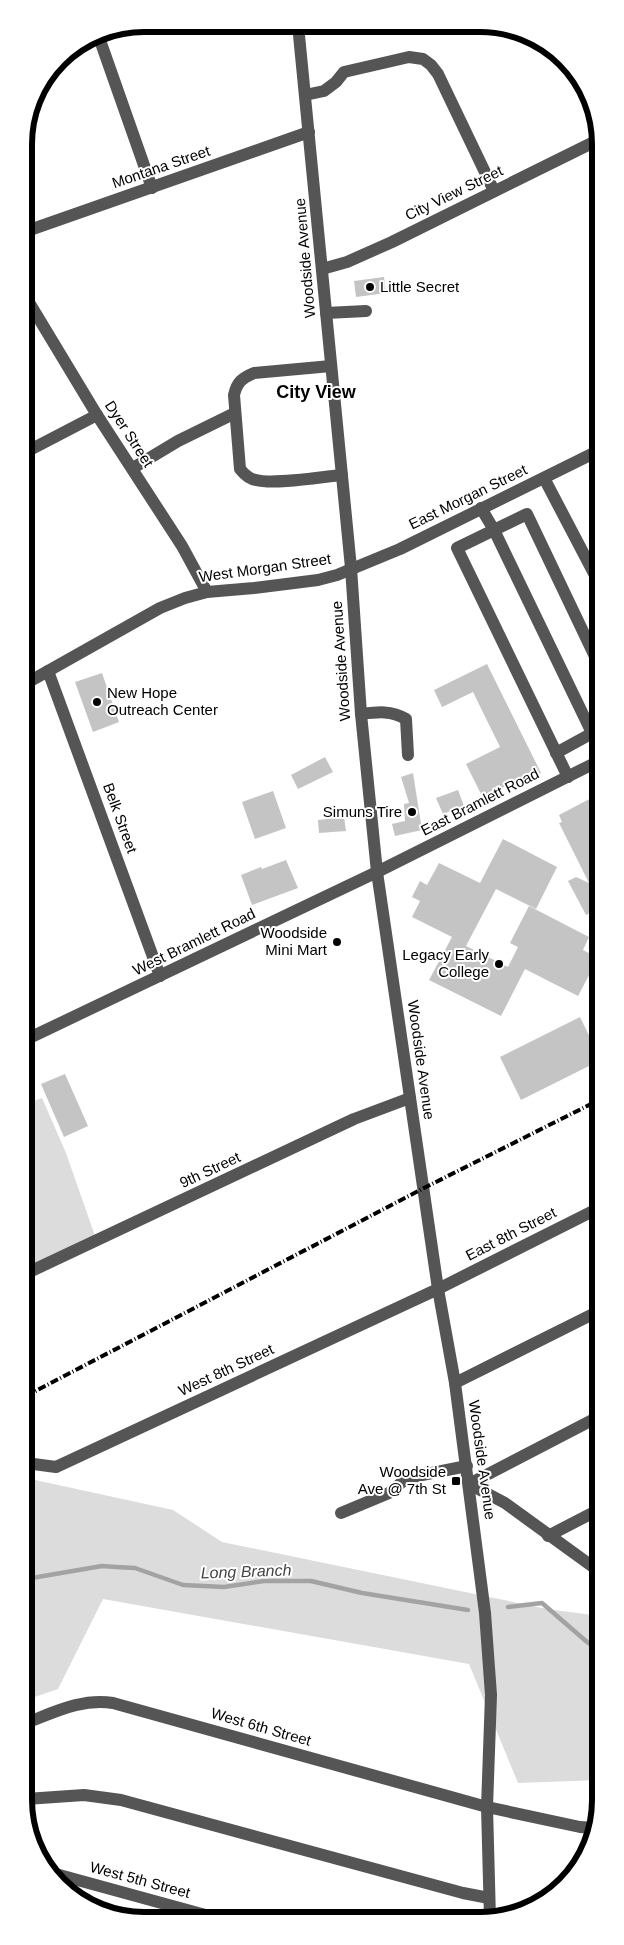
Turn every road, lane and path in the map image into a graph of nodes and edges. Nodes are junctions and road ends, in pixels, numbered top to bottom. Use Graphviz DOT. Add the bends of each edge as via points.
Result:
graph roads {
  1 [pos="299,32"];
  2 [pos="100,42"];
  3 [pos="305,96"];
  4 [pos="309,132"];
  5 [pos="592,143"];
  6 [pos="152,188"];
  7 [pos="494,191"];
  8 [pos="33,229"];
  9 [pos="322,269"];
  10 [pos="33,309"];
  11 [pos="366,311"];
  12 [pos="326,313"];
  13 [pos="331,366"];
  14 [pos="235,413"];
  15 [pos="97,415"];
  16 [pos="33,448"];
  17 [pos="592,454"];
  18 [pos="132,468"];
  19 [pos="342,475"];
  20 [pos="544,478"];
  21 [pos="482,508"];
  22 [pos="494,530"];
  23 [pos="351,568"];
  24 [pos="592,572"];
  25 [pos="207,592"];
  26 [pos="592,650"];
  27 [pos="48,671"];
  28 [pos="33,680"];
  29 [pos="361,714"];
  30 [pos="592,725"];
  31 [pos="592,734"];
  32 [pos="556,753"];
  33 [pos="408,755"];
  34 [pos="592,766"];
  35 [pos="568,777"];
  36 [pos="377,872"];
  37 [pos="160,976"];
  38 [pos="32,1036"];
  39 [pos="410,1098"];
  40 [pos="591,1212"];
  41 [pos="32,1271"];
  42 [pos="438,1289"];
  43 [pos="591,1315"];
  44 [pos="455,1383"];
  45 [pos="591,1421"];
  46 [pos="32,1464"];
  47 [pos="467,1466"];
  48 [pos="469,1484"];
  49 [pos="341,1513"];
  50 [pos="591,1514"];
  51 [pos="548,1536"];
  52 [pos="591,1566"];
  53 [pos="32,1721"];
  54 [pos="32,1799"];
  55 [pos="487,1807"];
  56 [pos="588,1828"];
  57 [pos="61,1876"];
  58 [pos="489,1898"];
  59 [pos="194,1912"];
  60 [pos="490,1912"];
  1 -- 3 [label="street, Woodside Avenue"];
  2 -- 6 [label="street"];
  3 -- 4 [label="street, Woodside Avenue"];
  3 -- 7 [label="street" via="324,91 344,72 409,57 423,59 438,74"];
  4 -- 6 [label="street, Montana Street"];
  4 -- 9 [label="street, Woodside Avenue"];
  5 -- 7 [label="street, City View Street"];
  6 -- 8 [label="street, Montana Street"];
  7 -- 9 [label="street, City View Street" via="392,242"];
  9 -- 12 [label="street, Woodside Avenue"];
  10 -- 15 [label="street, Dyer Street"];
  11 -- 12 [label="street"];
  12 -- 13 [label="street, Woodside Avenue"];
  13 -- 14 [label="street" via="254,372 237,384"];
  13 -- 19 [label="street, Woodside Avenue"];
  14 -- 18 [label="street"];
  14 -- 19 [label="street" via="240,469 245,476 256,480 280,480"];
  15 -- 16 [label="street"];
  15 -- 18 [label="street, Dyer Street"];
  17 -- 20 [label="street, East Morgan Street"];
  18 -- 25 [label="street, Dyer Street"];
  19 -- 23 [label="street, Woodside Avenue"];
  20 -- 21 [label="street, East Morgan Street"];
  20 -- 24 [label="street"];
  21 -- 22 [label="street"];
  21 -- 23 [label="street, East Morgan Street" via="392,552"];
  22 -- 26 [label="street" via="527,514"];
  22 -- 30 [label="street"];
  22 -- 32 [label="street" via="457,548"];
  23 -- 25 [label="street, West Morgan Street" via="318,580"];
  23 -- 29 [label="street, Woodside Avenue"];
  25 -- 27 [label="street, West Morgan Street" via="160,608"];
  27 -- 28 [label="street, West Morgan Street"];
  27 -- 37 [label="street, Belk Street"];
  29 -- 33 [label="street" via="396,713 406,719"];
  29 -- 36 [label="street, Woodside Avenue"];
  31 -- 32 [label="street"];
  32 -- 35 [label="street"];
  34 -- 35 [label="street, East Bramlett Road"];
  35 -- 36 [label="street, East Bramlett Road"];
  36 -- 37 [label="street, West Bramlett Road"];
  36 -- 39 [label="street, Woodside Avenue"];
  37 -- 38 [label="street, West Bramlett Road"];
  39 -- 41 [label="street, 9th Street" via="354,1119"];
  39 -- 42 [label="street, Woodside Avenue"];
  40 -- 42 [label="street, East 8th Street"];
  42 -- 44 [label="street, Woodside Avenue"];
  42 -- 46 [label="street, West 8th Street" via="56,1467"];
  43 -- 44 [label="street"];
  44 -- 47 [label="street, Woodside Avenue"];
  45 -- 48 [label="street"];
  47 -- 48 [label="street, Woodside Avenue"];
  47 -- 49 [label="street" via="407,1478 388,1493"];
  48 -- 51 [label="street" via="505,1503"];
  48 -- 55 [label="street, Woodside Avenue" via="485,1613 491,1695"];
  50 -- 51 [label="street"];
  51 -- 52 [label="street"];
  53 -- 55 [label="street, West 6th Street" via="81,1703 114,1703"];
  54 -- 58 [label="street" via="84,1795 121,1800"];
  55 -- 56 [label="street, West 6th Street"];
  55 -- 58 [label="street, Woodside Avenue"];
  57 -- 59 [label="street, West 5th Street"];
  58 -- 60 [label="street, Woodside Avenue"];
}
